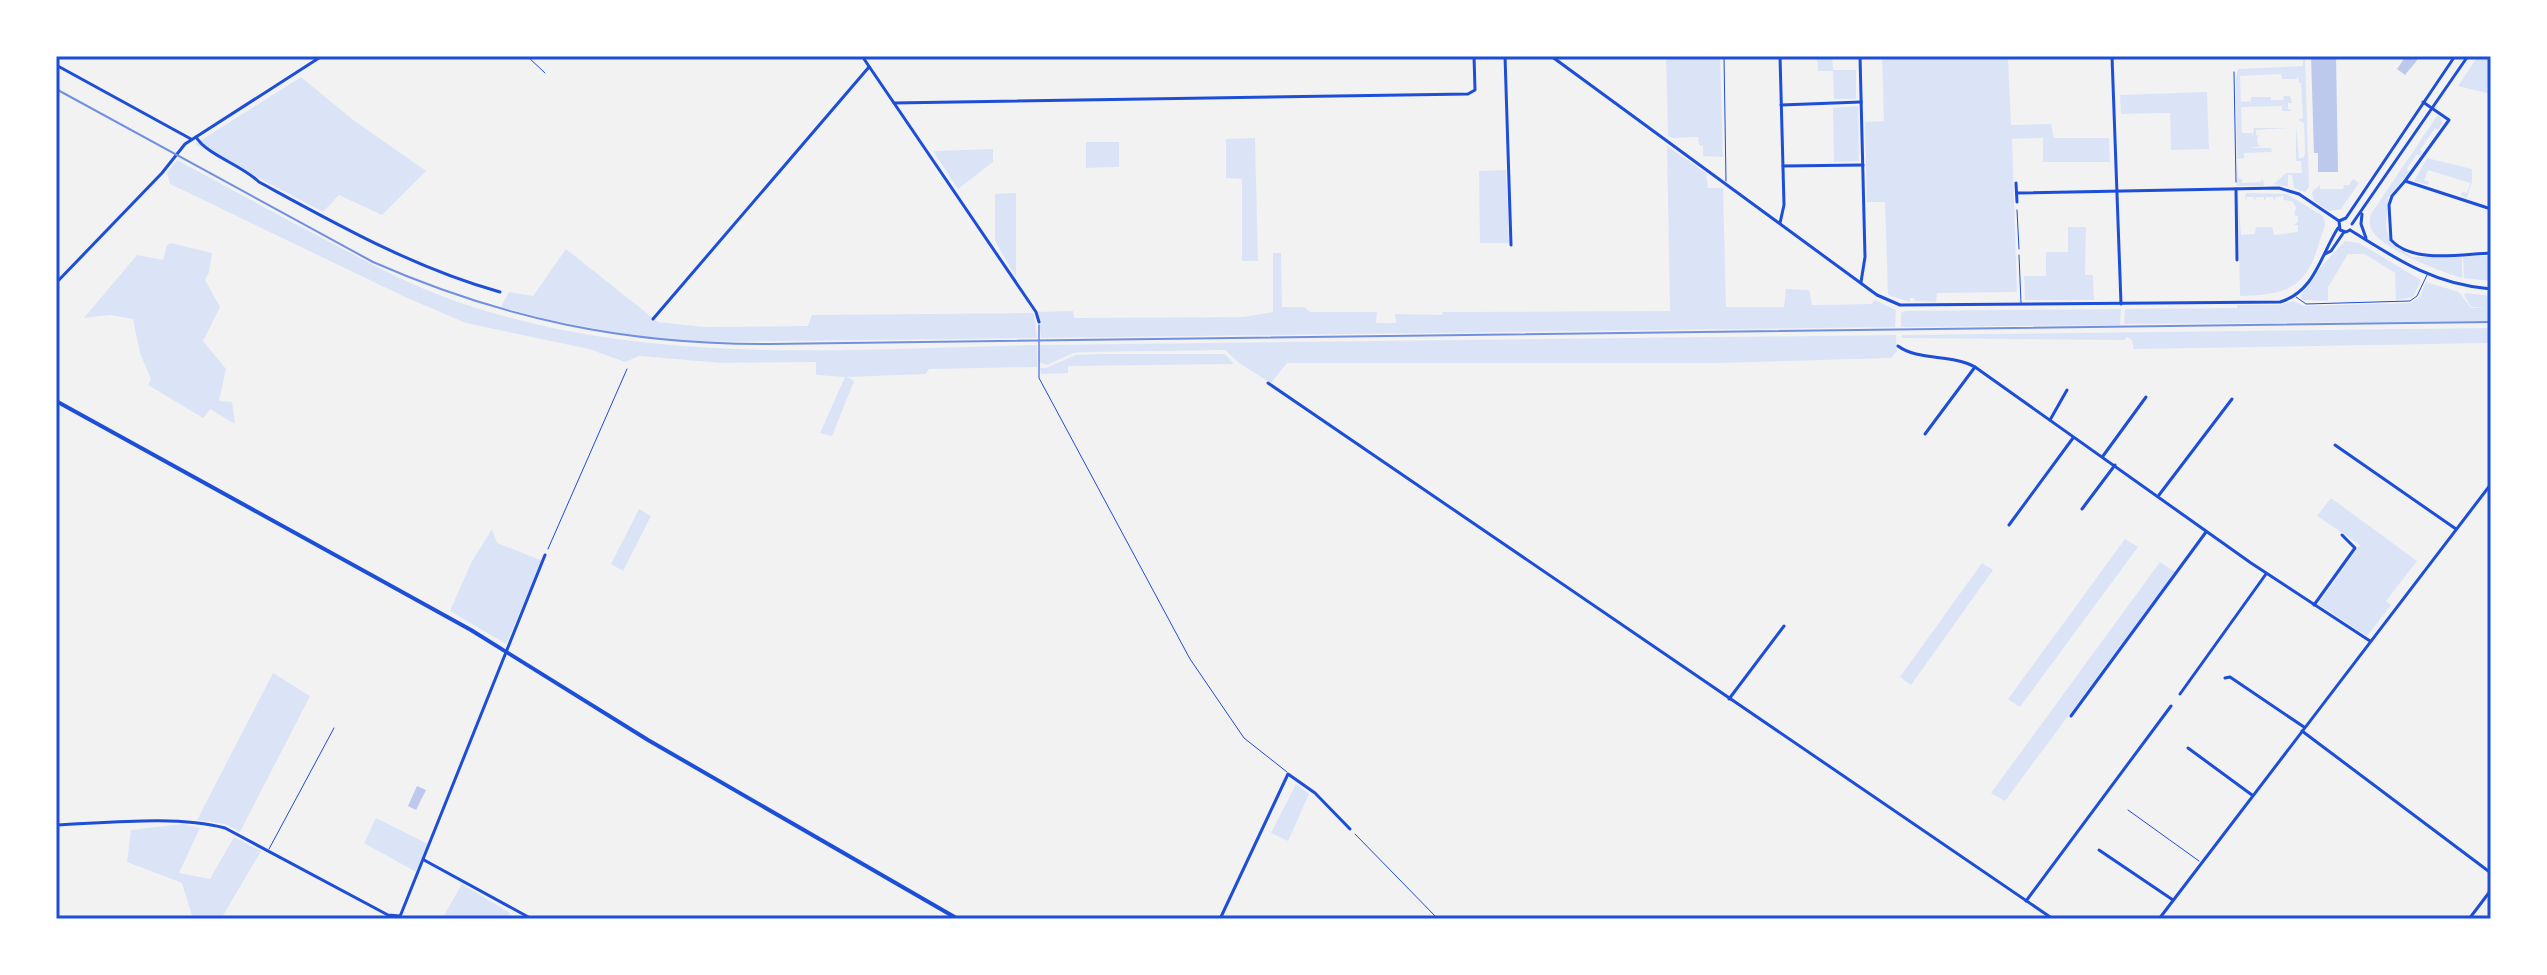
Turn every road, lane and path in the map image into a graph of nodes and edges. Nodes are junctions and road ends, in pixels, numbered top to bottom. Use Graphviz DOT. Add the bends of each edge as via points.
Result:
graph roads {
  1 [pos="322,56"];
  2 [pos="527,56"];
  3 [pos="862,56"];
  4 [pos="1474,56"];
  5 [pos="1505,56"];
  6 [pos="1551,56"];
  7 [pos="1724,56"];
  8 [pos="1780,56"];
  9 [pos="1860,56"];
  10 [pos="2112,56"];
  11 [pos="2455,56"];
  12 [pos="2468,56"];
  13 [pos="56,65"];
  14 [pos="869,67"];
  15 [pos="2234,72"];
  16 [pos="545,73"];
  17 [pos="1861,102"];
  18 [pos="2423,102"];
  19 [pos="894,103"];
  20 [pos="1781,105"];
  21 [pos="2432,109"];
  22 [pos="196,137"];
  23 [pos="191,139"];
  24 [pos="1863,165"];
  25 [pos="1783,166"];
  26 [pos="2405,181"];
  27 [pos="2016,183"];
  28 [pos="1726,184"];
  29 [pos="2236,189"];
  30 [pos="2117,192"];
  31 [pos="2017,193"];
  32 [pos="2017,202"];
  33 [pos="2491,209"];
  34 [pos="2362,212"];
  35 [pos="2346,218"];
  36 [pos="2339,221"];
  37 [pos="1780,223"];
  38 [pos="2352,224"];
  39 [pos="2338,228"];
  40 [pos="2350,230"];
  41 [pos="2344,232"];
  42 [pos="2368,241"];
  43 [pos="1511,245"];
  44 [pos="2491,253"];
  45 [pos="2325,254"];
  46 [pos="2019,255"];
  47 [pos="2237,260"];
  48 [pos="2427,275"];
  49 [pos="1861,282"];
  50 [pos="56,283"];
  51 [pos="2491,289"];
  52 [pos="500,292"];
  53 [pos="2295,296"];
  54 [pos="2121,304"];
  55 [pos="2021,305"];
  56 [pos="653,319"];
  57 [pos="1039,322"];
  58 [pos="1898,346"];
  59 [pos="1975,367"];
  60 [pos="627,369"];
  61 [pos="1268,383"];
  62 [pos="2067,390"];
  63 [pos="2146,397"];
  64 [pos="2232,399"];
  65 [pos="56,401"];
  66 [pos="2050,420"];
  67 [pos="1925,434"];
  68 [pos="2074,437"];
  69 [pos="2335,445"];
  70 [pos="2103,456"];
  71 [pos="2115,465"];
  72 [pos="2491,484"];
  73 [pos="2158,496"];
  74 [pos="2082,509"];
  75 [pos="2009,525"];
  76 [pos="2456,529"];
  77 [pos="2207,532"];
  78 [pos="2342,535"];
  79 [pos="545,555"];
  80 [pos="2266,574"];
  81 [pos="2314,605"];
  82 [pos="1784,626"];
  83 [pos="2370,641"];
  84 [pos="506,652"];
  85 [pos="2225,678"];
  86 [pos="2180,694"];
  87 [pos="1729,699"];
  88 [pos="2171,706"];
  89 [pos="2071,716"];
  90 [pos="334,728"];
  91 [pos="2303,729"];
  92 [pos="2188,748"];
  93 [pos="1288,774"];
  94 [pos="2252,795"];
  95 [pos="2128,810"];
  96 [pos="56,825"];
  97 [pos="1350,829"];
  98 [pos="2099,850"];
  99 [pos="268,851"];
  100 [pos="424,860"];
  101 [pos="2201,863"];
  102 [pos="2491,873"];
  103 [pos="2491,890"];
  104 [pos="2173,900"];
  105 [pos="2026,901"];
  106 [pos="400,917"];
  107 [pos="532,919"];
  108 [pos="958,919"];
  109 [pos="1220,919"];
  110 [pos="1438,919"];
  111 [pos="2053,919"];
  112 [pos="2159,919"];
  113 [pos="2469,919"];
  1 -- 22 [label="street"];
  2 -- 16 [label="lane"];
  3 -- 14 [label="street"];
  4 -- 19 [label="street" via="1475,90 1468,94"];
  5 -- 43 [label="street"];
  6 -- 28 [label="street"];
  7 -- 28 [label="lane"];
  8 -- 20 [label="street"];
  9 -- 17 [label="street"];
  10 -- 30 [label="street"];
  11 -- 18 [label="street"];
  12 -- 21 [label="street"];
  13 -- 23 [label="street"];
  14 -- 19 [label="street"];
  14 -- 56 [label="street"];
  15 -- 29 [label="path"];
  17 -- 20 [label="street"];
  17 -- 24 [label="street"];
  18 -- 21 [label="street"];
  18 -- 35 [label="street"];
  19 -- 57 [label="street"];
  20 -- 25 [label="street"];
  21 -- 26 [label="street" via="2449,120"];
  21 -- 34 [label="street"];
  22 -- 23 [label="street"];
  22 -- 52 [label="street" via="259,182 397,255"];
  23 -- 50 [label="street"];
  24 -- 25 [label="street"];
  24 -- 49 [label="street"];
  25 -- 37 [label="street"];
  26 -- 33 [label="street"];
  26 -- 44 [label="street" via="2389,200 2394,243 2416,255"];
  27 -- 31 [label="street"];
  28 -- 37 [label="street"];
  29 -- 30 [label="street"];
  29 -- 36 [label="street" via="2292,190"];
  29 -- 47 [label="street"];
  30 -- 31 [label="street"];
  30 -- 54 [label="street"];
  31 -- 32 [label="street"];
  32 -- 46 [label="path"];
  34 -- 38 [label="street"];
  34 -- 42 [label="street"];
  35 -- 36 [label="street"];
  35 -- 38 [label="street"];
  36 -- 39 [label="street"];
  37 -- 49 [label="street"];
  38 -- 40 [label="street"];
  39 -- 41 [label="street"];
  39 -- 45 [label="street"];
  40 -- 41 [label="street"];
  40 -- 42 [label="street"];
  41 -- 45 [label="street"];
  42 -- 48 [label="street"];
  45 -- 53 [label="street"];
  46 -- 55 [label="lane"];
  48 -- 51 [label="street"];
  48 -- 53 [label="lane" via="2410,301 2306,304"];
  49 -- 55 [label="street" via="1900,305"];
  53 -- 54 [label="street" via="2275,302"];
  54 -- 55 [label="street"];
  57 -- 93 [label="lane" via="1039,378 1190,659 1244,738"];
  58 -- 59 [label="street"];
  59 -- 66 [label="street"];
  59 -- 67 [label="street"];
  60 -- 79 [label="path"];
  61 -- 87 [label="street"];
  62 -- 66 [label="street"];
  63 -- 70 [label="street"];
  64 -- 73 [label="street"];
  65 -- 84 [label="main road"];
  66 -- 68 [label="street"];
  68 -- 70 [label="street"];
  68 -- 75 [label="street"];
  69 -- 76 [label="street"];
  70 -- 71 [label="street"];
  71 -- 73 [label="street"];
  71 -- 74 [label="street"];
  72 -- 76 [label="street"];
  73 -- 77 [label="street"];
  76 -- 83 [label="street"];
  77 -- 80 [label="street"];
  77 -- 89 [label="street"];
  78 -- 81 [label="street" via="2355,548"];
  79 -- 84 [label="street"];
  80 -- 81 [label="street"];
  80 -- 86 [label="street"];
  81 -- 83 [label="street"];
  82 -- 87 [label="street"];
  83 -- 91 [label="street"];
  84 -- 100 [label="street"];
  84 -- 108 [label="main road"];
  85 -- 91 [label="street"];
  87 -- 105 [label="street"];
  88 -- 105 [label="street"];
  90 -- 99 [label="lane"];
  91 -- 94 [label="street"];
  91 -- 102 [label="street"];
  92 -- 94 [label="street"];
  93 -- 97 [label="street"];
  93 -- 109 [label="street"];
  94 -- 101 [label="street"];
  95 -- 101 [label="lane"];
  96 -- 99 [label="street" via="207,824"];
  97 -- 110 [label="path"];
  98 -- 104 [label="street"];
  99 -- 106 [label="street"];
  100 -- 106 [label="street"];
  100 -- 107 [label="street"];
  101 -- 104 [label="street"];
  103 -- 113 [label="street"];
  104 -- 112 [label="street"];
  105 -- 111 [label="street"];
}
